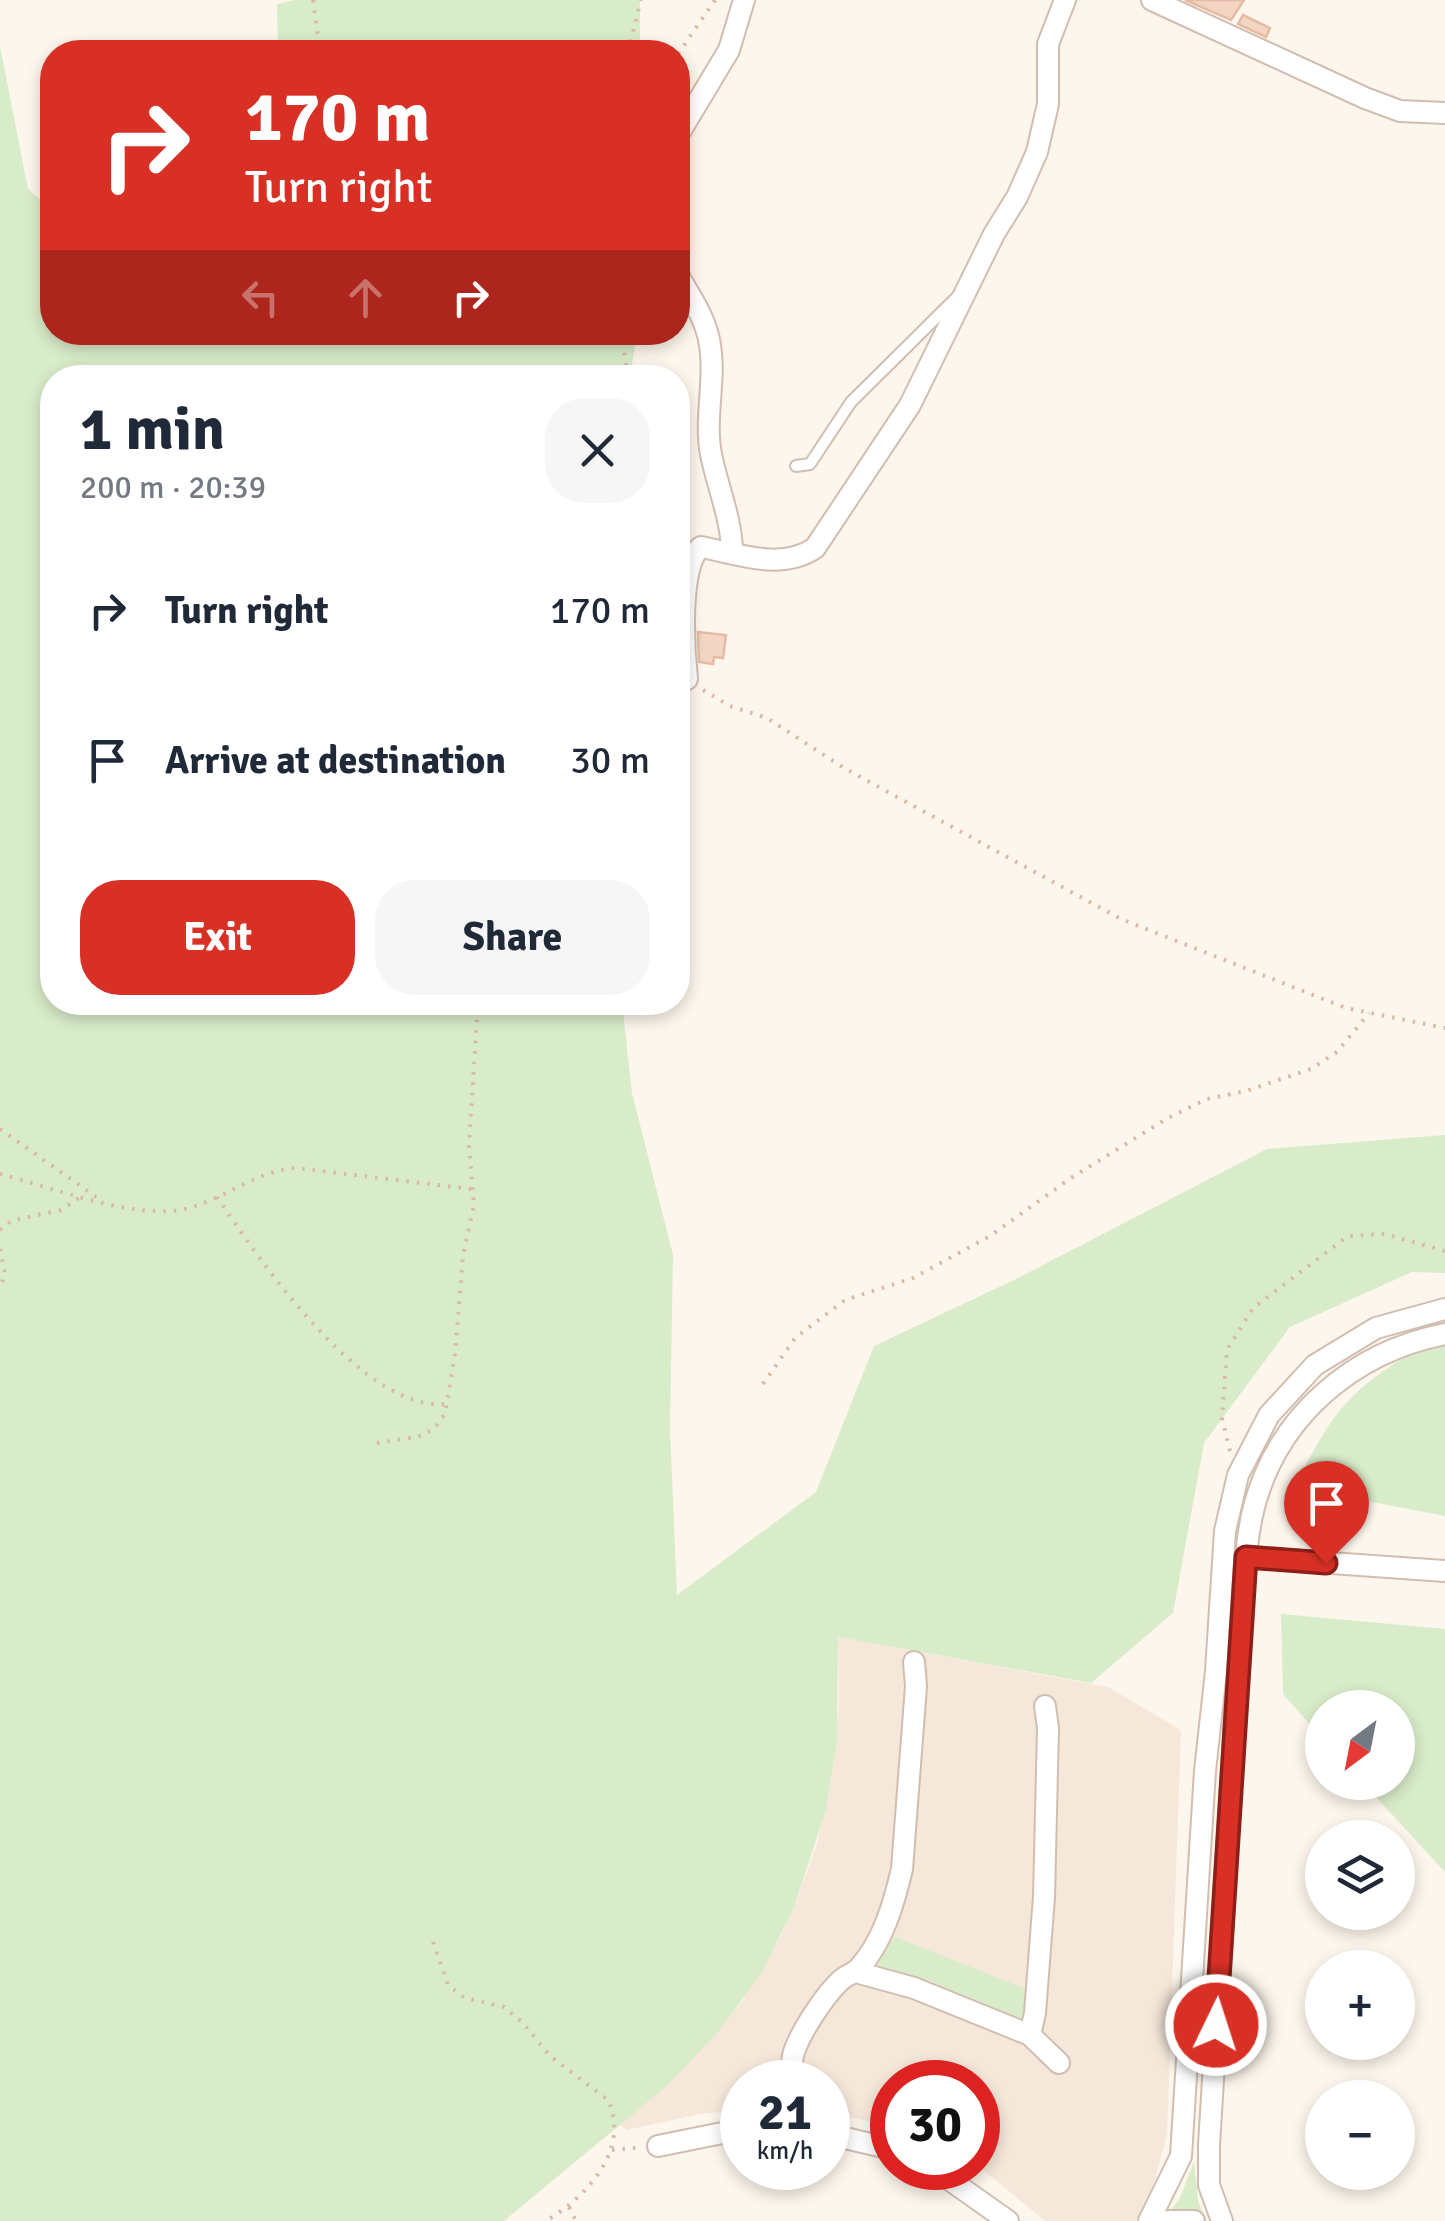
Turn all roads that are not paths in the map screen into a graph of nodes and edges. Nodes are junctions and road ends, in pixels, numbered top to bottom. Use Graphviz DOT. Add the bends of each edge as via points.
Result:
graph roads {
  1 [pos="744,0"];
  2 [pos="1066,0"];
  3 [pos="1152,0"];
  4 [pos="1445,113"];
  5 [pos="690,115"];
  6 [pos="966,291"];
  7 [pos="690,295"];
  8 [pos="796,466"];
  9 [pos="732,553"];
  10 [pos="690,571"];
  11 [pos="1445,1309"];
  12 [pos="1445,1334"];
  13 [pos="1246,1557"];
  14 [pos="1445,1572"];
  15 [pos="914,1662"];
  16 [pos="1045,1706"];
  17 [pos="856,1972"];
  18 [pos="1030,2035"];
  19 [pos="792,2060"];
  20 [pos="1058,2062"];
  21 [pos="720,2133"];
  22 [pos="659,2146"];
  23 [pos="964,2190"];
  24 [pos="1008,2221"];
  25 [pos="1150,2221"];
  26 [pos="1168,2221"];
  27 [pos="1194,2221"];
  28 [pos="1222,2221"];
  1 -- 5 [label="street" via="729,50"];
  2 -- 6 [label="street" via="1048,44 1048,104 1037,152"];
  3 -- 4 [label="street" via="1365,98 1400,110"];
  6 -- 8 [label="lane" via="850,402 810,464"];
  6 -- 9 [label="street" via="910,405 815,548 782,560"];
  7 -- 9 [label="street" via="711,348 708,428"];
  9 -- 10 [label="street" via="702,547"];
  11 -- 25 [label="street" via="1376,1328 1315,1365 1270,1415 1238,1475 1225,1531 1205,1771 1182,2156"];
  12 -- 13 [label="street" via="1379,1354 1305,1411 1268,1468"];
  13 -- 14 [label="street"];
  13 -- 28 [label="street" via="1209,2145 1209,2185"];
  15 -- 17 [label="street" via="902,1869 887,1920"];
  16 -- 18 [label="street" via="1044,1897"];
  17 -- 18 [label="street"];
  17 -- 19 [label="street" via="833,1988"];
  18 -- 20 [label="street"];
  21 -- 22 [label="street"];
  23 -- 24 [label="street"];
  26 -- 27 [label="street"];
}
